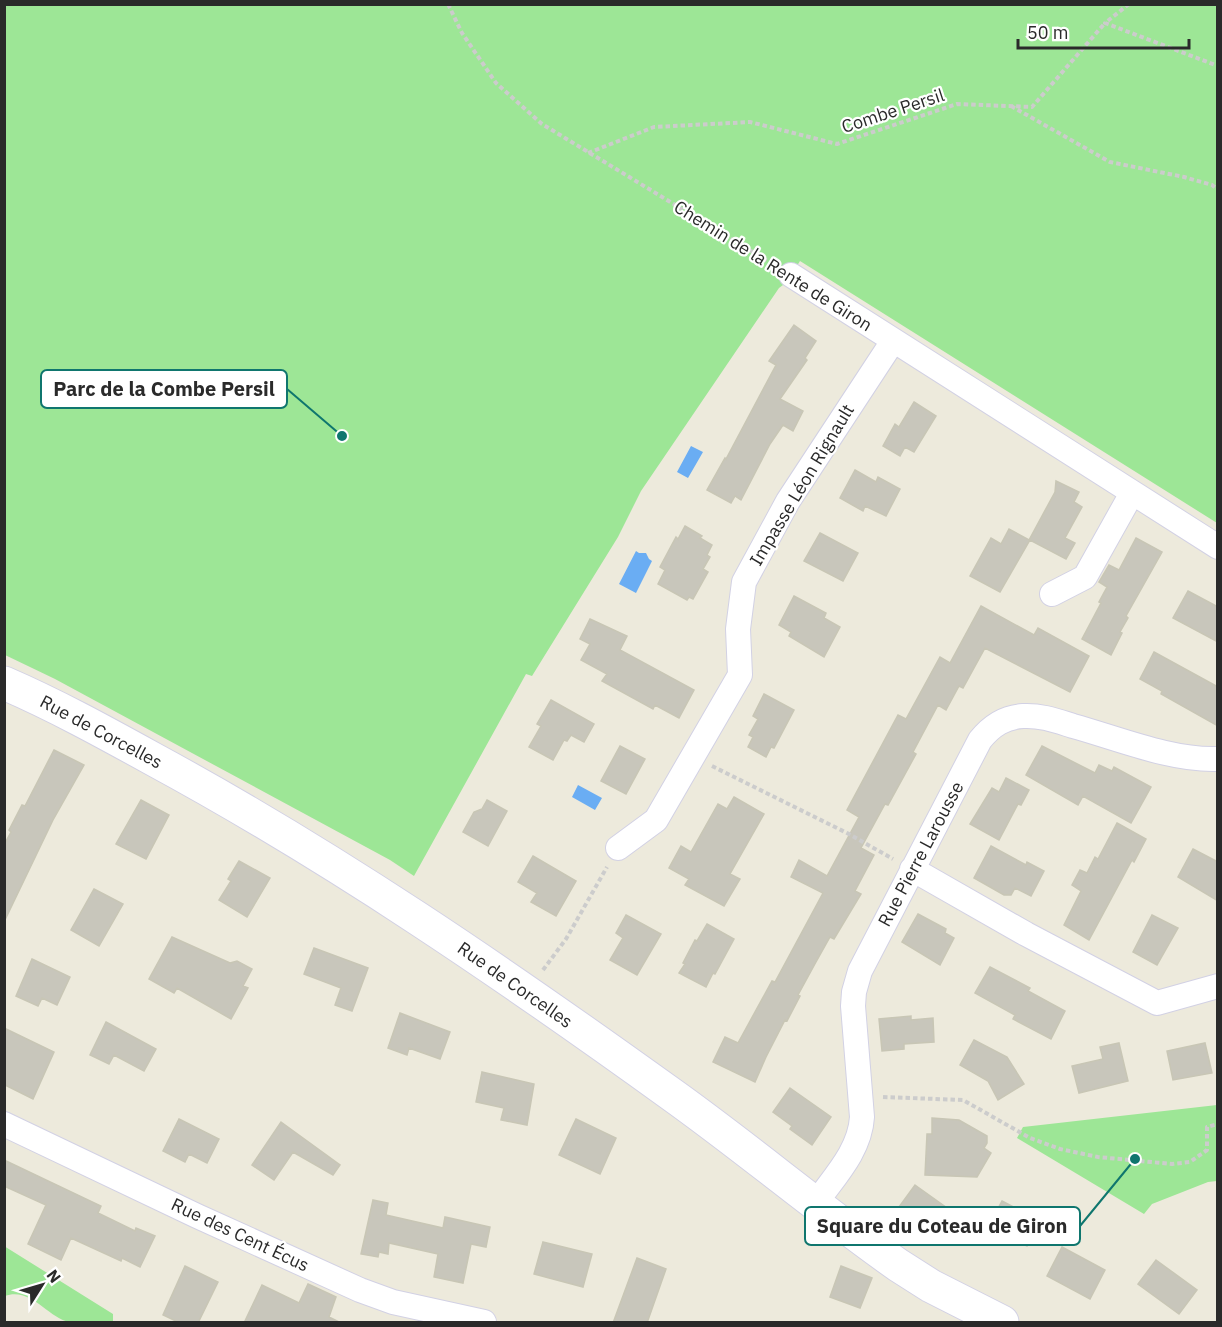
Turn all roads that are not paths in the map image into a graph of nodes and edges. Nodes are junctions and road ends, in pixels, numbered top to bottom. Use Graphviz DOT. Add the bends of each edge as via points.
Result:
graph roads {
  1 [pos="791,275"];
  2 [pos="893,341"];
  3 [pos="1132,493"];
  4 [pos="1218,547"];
  5 [pos="1052,594"];
  6 [pos="4,682"];
  7 [pos="1218,759"];
  8 [pos="618,848"];
  9 [pos="912,869"];
  10 [pos="1218,986"];
  11 [pos="4,1124"];
  12 [pos="815,1204"];
  13 [pos="484,1323"];
  14 [pos="1002,1323"];
  1 -- 2 [label="street, Chemin de la Rente de Giron"];
  2 -- 3 [label="street, Chemin de la Rente de Giron"];
  2 -- 8 [label="street, Impasse Léon Rignault" via="788,501 744,582 738,629 740,675 656,820"];
  3 -- 4 [label="street, Chemin de la Rente de Giron"];
  3 -- 5 [label="street" via="1085,577"];
  6 -- 12 [label="main road, Rue de Corcelles" via="99,729 294,838 672,1095"];
  7 -- 9 [label="street, Rue Pierre Larousse" via="1179,756 1041,717 1009,718 998,722 980,740"];
  9 -- 10 [label="street" via="1157,1003"];
  9 -- 12 [label="street, Rue Pierre Larousse" via="856,981 853,1006 861,1131"];
  11 -- 13 [label="street, Rue des Cent Écus" via="360,1290 393,1302"];
  12 -- 14 [label="main road, Rue de Corcelles" via="931,1286"];
}
